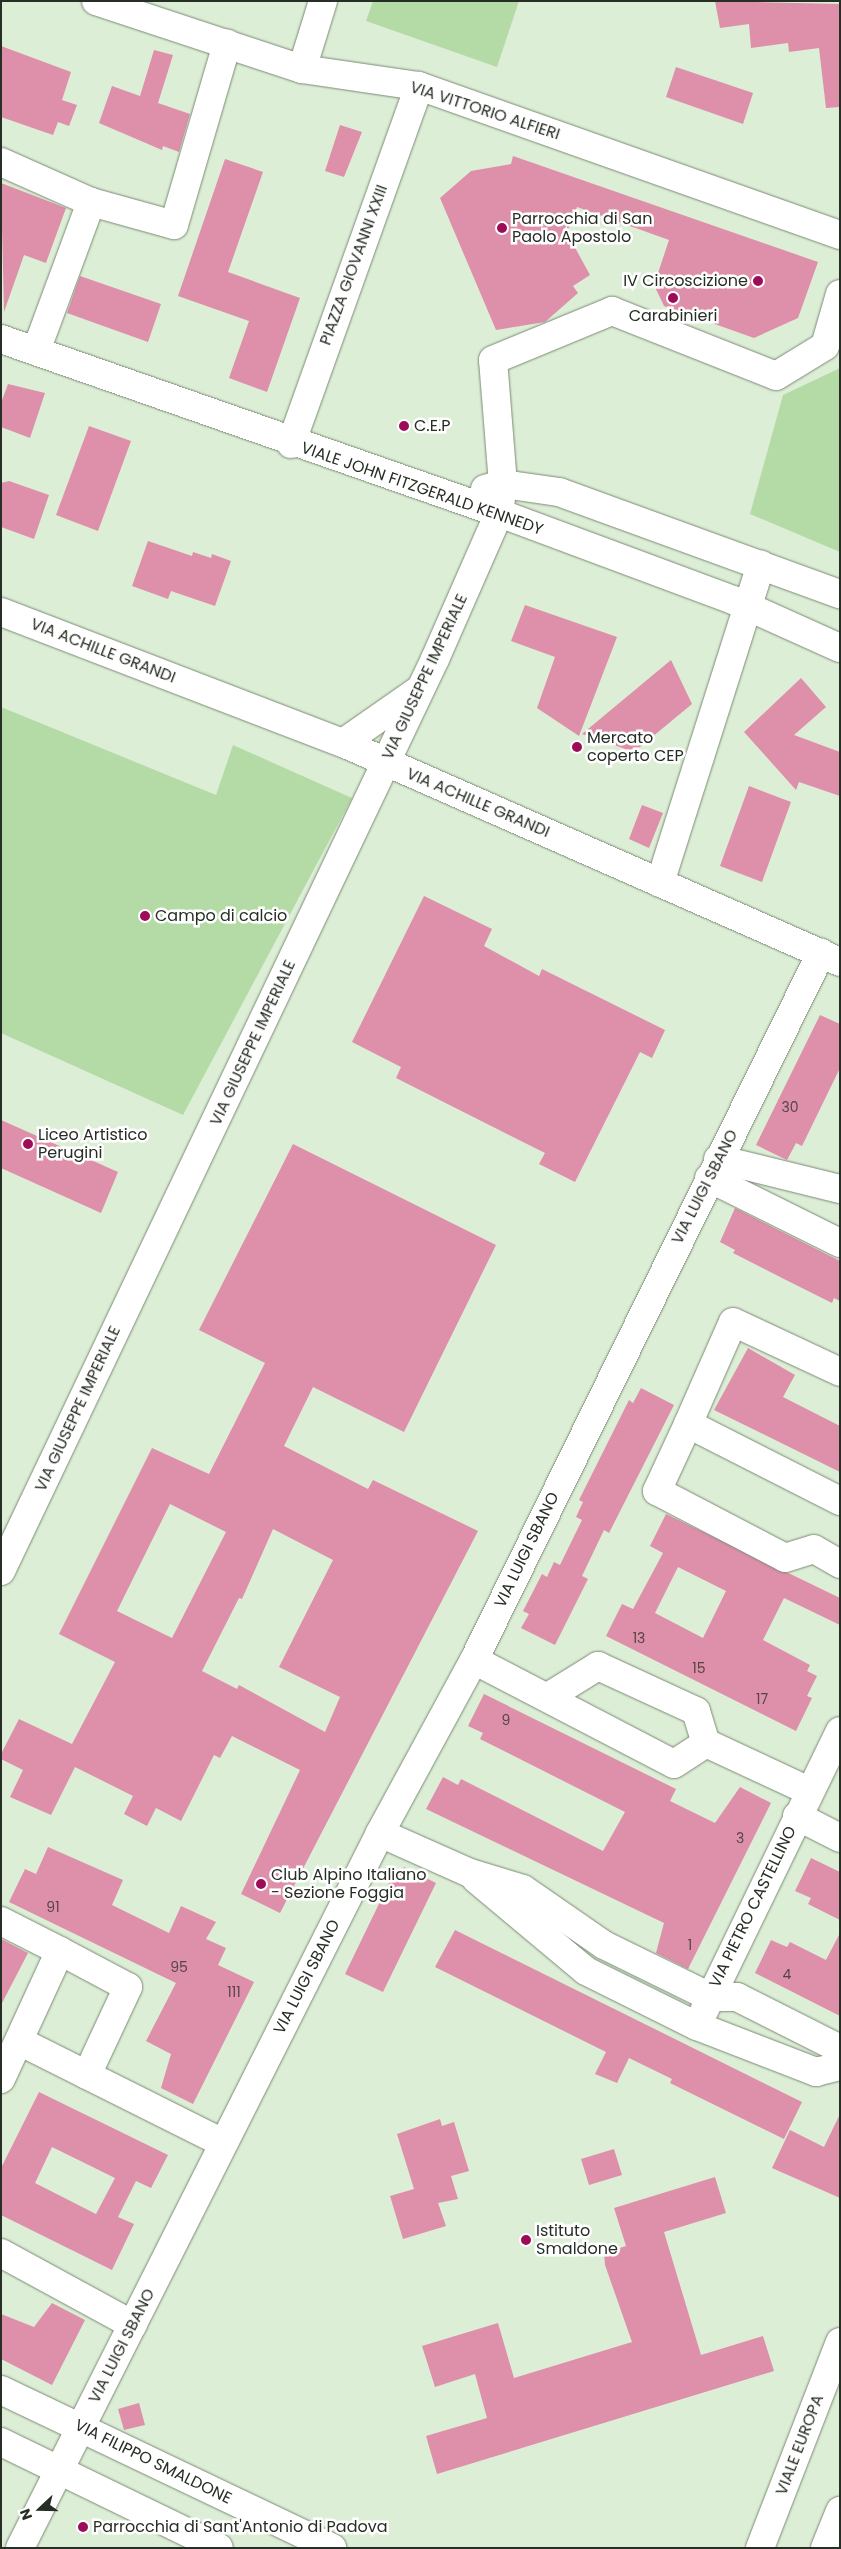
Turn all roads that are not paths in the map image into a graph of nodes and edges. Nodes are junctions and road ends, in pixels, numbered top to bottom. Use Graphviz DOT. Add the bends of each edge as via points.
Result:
graph roads {
  1 [pos="96,1"];
  2 [pos="323,1"];
  3 [pos="227,44"];
  4 [pos="302,69"];
  5 [pos="419,86"];
  6 [pos="1,162"];
  7 [pos="90,202"];
  8 [pos="840,235"];
  9 [pos="840,294"];
  10 [pos="1,339"];
  11 [pos="36,351"];
  12 [pos="291,444"];
  13 [pos="503,484"];
  14 [pos="455,499"];
  15 [pos="499,513"];
  16 [pos="761,565"];
  17 [pos="840,594"];
  18 [pos="749,607"];
  19 [pos="1,612"];
  20 [pos="840,648"];
  21 [pos="420,690"];
  22 [pos="343,743"];
  23 [pos="386,764"];
  24 [pos="660,883"];
  25 [pos="831,957"];
  26 [pos="714,1169"];
  27 [pos="840,1189"];
  28 [pos="840,1243"];
  29 [pos="840,1372"];
  30 [pos="688,1424"];
  31 [pos="840,1501"];
  32 [pos="840,1564"];
  33 [pos="1,1571"];
  34 [pos="474,1660"];
  35 [pos="548,1697"];
  36 [pos="840,1731"];
  37 [pos="706,1743"];
  38 [pos="809,1791"];
  39 [pos="797,1816"];
  40 [pos="380,1833"];
  41 [pos="840,1838"];
  42 [pos="470,1873"];
  43 [pos="1,1921"];
  44 [pos="60,1951"];
  45 [pos="710,1997"];
  46 [pos="697,2026"];
  47 [pos="19,2041"];
  48 [pos="840,2049"];
  49 [pos="840,2066"];
  50 [pos="87,2075"];
  51 [pos="1,2079"];
  52 [pos="223,2143"];
  53 [pos="1,2253"];
  54 [pos="133,2325"];
  55 [pos="840,2342"];
  56 [pos="1,2390"];
  57 [pos="81,2428"];
  58 [pos="1,2442"];
  59 [pos="60,2470"];
  60 [pos="840,2511"];
  61 [pos="20,2548"];
  62 [pos="219,2548"];
  63 [pos="332,2548"];
  64 [pos="760,2548"];
  65 [pos="826,2548"];
  1 -- 3 [label="street, VIA VITTORIO ALFIERI"];
  2 -- 4 [label="street"];
  3 -- 4 [label="street, VIA VITTORIO ALFIERI"];
  3 -- 7 [label="street" via="174,225"];
  4 -- 5 [label="street, VIA VITTORIO ALFIERI"];
  5 -- 8 [label="street, VIA VITTORIO ALFIERI"];
  5 -- 12 [label="street, PIAZZA GIOVANNI XXIII"];
  6 -- 7 [label="street"];
  7 -- 11 [label="street"];
  9 -- 13 [label="street" via="825,346 776,376 612,311 493,360"];
  10 -- 11 [label="street, VIALE JOHN FITZGERALD KENNEDY"];
  11 -- 12 [label="street, VIALE JOHN FITZGERALD KENNEDY"];
  12 -- 14 [label="street, VIALE JOHN FITZGERALD KENNEDY"];
  13 -- 14 [label="street"];
  13 -- 15 [label="street"];
  13 -- 16 [label="street, VIALE JOHN FITZGERALD KENNEDY" via="558,492"];
  14 -- 15 [label="street, VIALE JOHN FITZGERALD KENNEDY"];
  15 -- 18 [label="street, VIALE JOHN FITZGERALD KENNEDY"];
  15 -- 21 [label="street, VIA GIUSEPPE IMPERIALE"];
  16 -- 17 [label="street, VIALE JOHN FITZGERALD KENNEDY"];
  16 -- 18 [label="street"];
  18 -- 20 [label="street, VIALE JOHN FITZGERALD KENNEDY"];
  18 -- 24 [label="street"];
  19 -- 22 [label="street, VIA ACHILLE GRANDI"];
  21 -- 22 [label="street"];
  21 -- 23 [label="street, VIA GIUSEPPE IMPERIALE"];
  22 -- 23 [label="street, VIA ACHILLE GRANDI"];
  23 -- 24 [label="street, VIA ACHILLE GRANDI"];
  23 -- 33 [label="street, VIA GIUSEPPE IMPERIALE"];
  24 -- 25 [label="street, VIA ACHILLE GRANDI"];
  25 -- 26 [label="street, VIA LUIGI SBANO"];
  26 -- 27 [label="street"];
  26 -- 28 [label="street"];
  26 -- 34 [label="street, VIA LUIGI SBANO"];
  29 -- 30 [label="street" via="733,1322"];
  30 -- 31 [label="street"];
  30 -- 32 [label="street" via="657,1491 785,1558 814,1549"];
  34 -- 35 [label="street"];
  34 -- 40 [label="street, VIA LUIGI SBANO"];
  35 -- 37 [label="street" via="674,1764"];
  35 -- 37 [label="street" via="598,1666 696,1712"];
  36 -- 38 [label="street, VIA PIETRO CASTELLINO"];
  37 -- 38 [label="street"];
  38 -- 39 [label="street, VIA PIETRO CASTELLINO"];
  39 -- 41 [label="street, VIA PIETRO CASTELLINO"];
  39 -- 45 [label="street, VIA PIETRO CASTELLINO"];
  40 -- 42 [label="street"];
  40 -- 52 [label="street, VIA LUIGI SBANO"];
  42 -- 45 [label="street" via="523,1889 604,1945"];
  42 -- 46 [label="street" via="586,1971"];
  43 -- 44 [label="street"];
  44 -- 47 [label="street"];
  44 -- 50 [label="street" via="128,1987"];
  45 -- 46 [label="street, VIA PIETRO CASTELLINO"];
  45 -- 48 [label="street" via="737,1997"];
  46 -- 49 [label="street" via="816,2072"];
  47 -- 50 [label="street"];
  47 -- 51 [label="street"];
  50 -- 52 [label="street"];
  52 -- 54 [label="street, VIA LUIGI SBANO"];
  53 -- 54 [label="street"];
  54 -- 57 [label="street, VIA LUIGI SBANO"];
  55 -- 64 [label="street, VIALE EUROPA"];
  56 -- 57 [label="street, VIA FILIPPO SMALDONE"];
  57 -- 59 [label="street, VIA LUIGI SBANO"];
  57 -- 63 [label="street, VIA FILIPPO SMALDONE"];
  58 -- 59 [label="street"];
  59 -- 61 [label="street, VIA LUIGI SBANO"];
  59 -- 62 [label="street"];
  60 -- 65 [label="street"];
}
